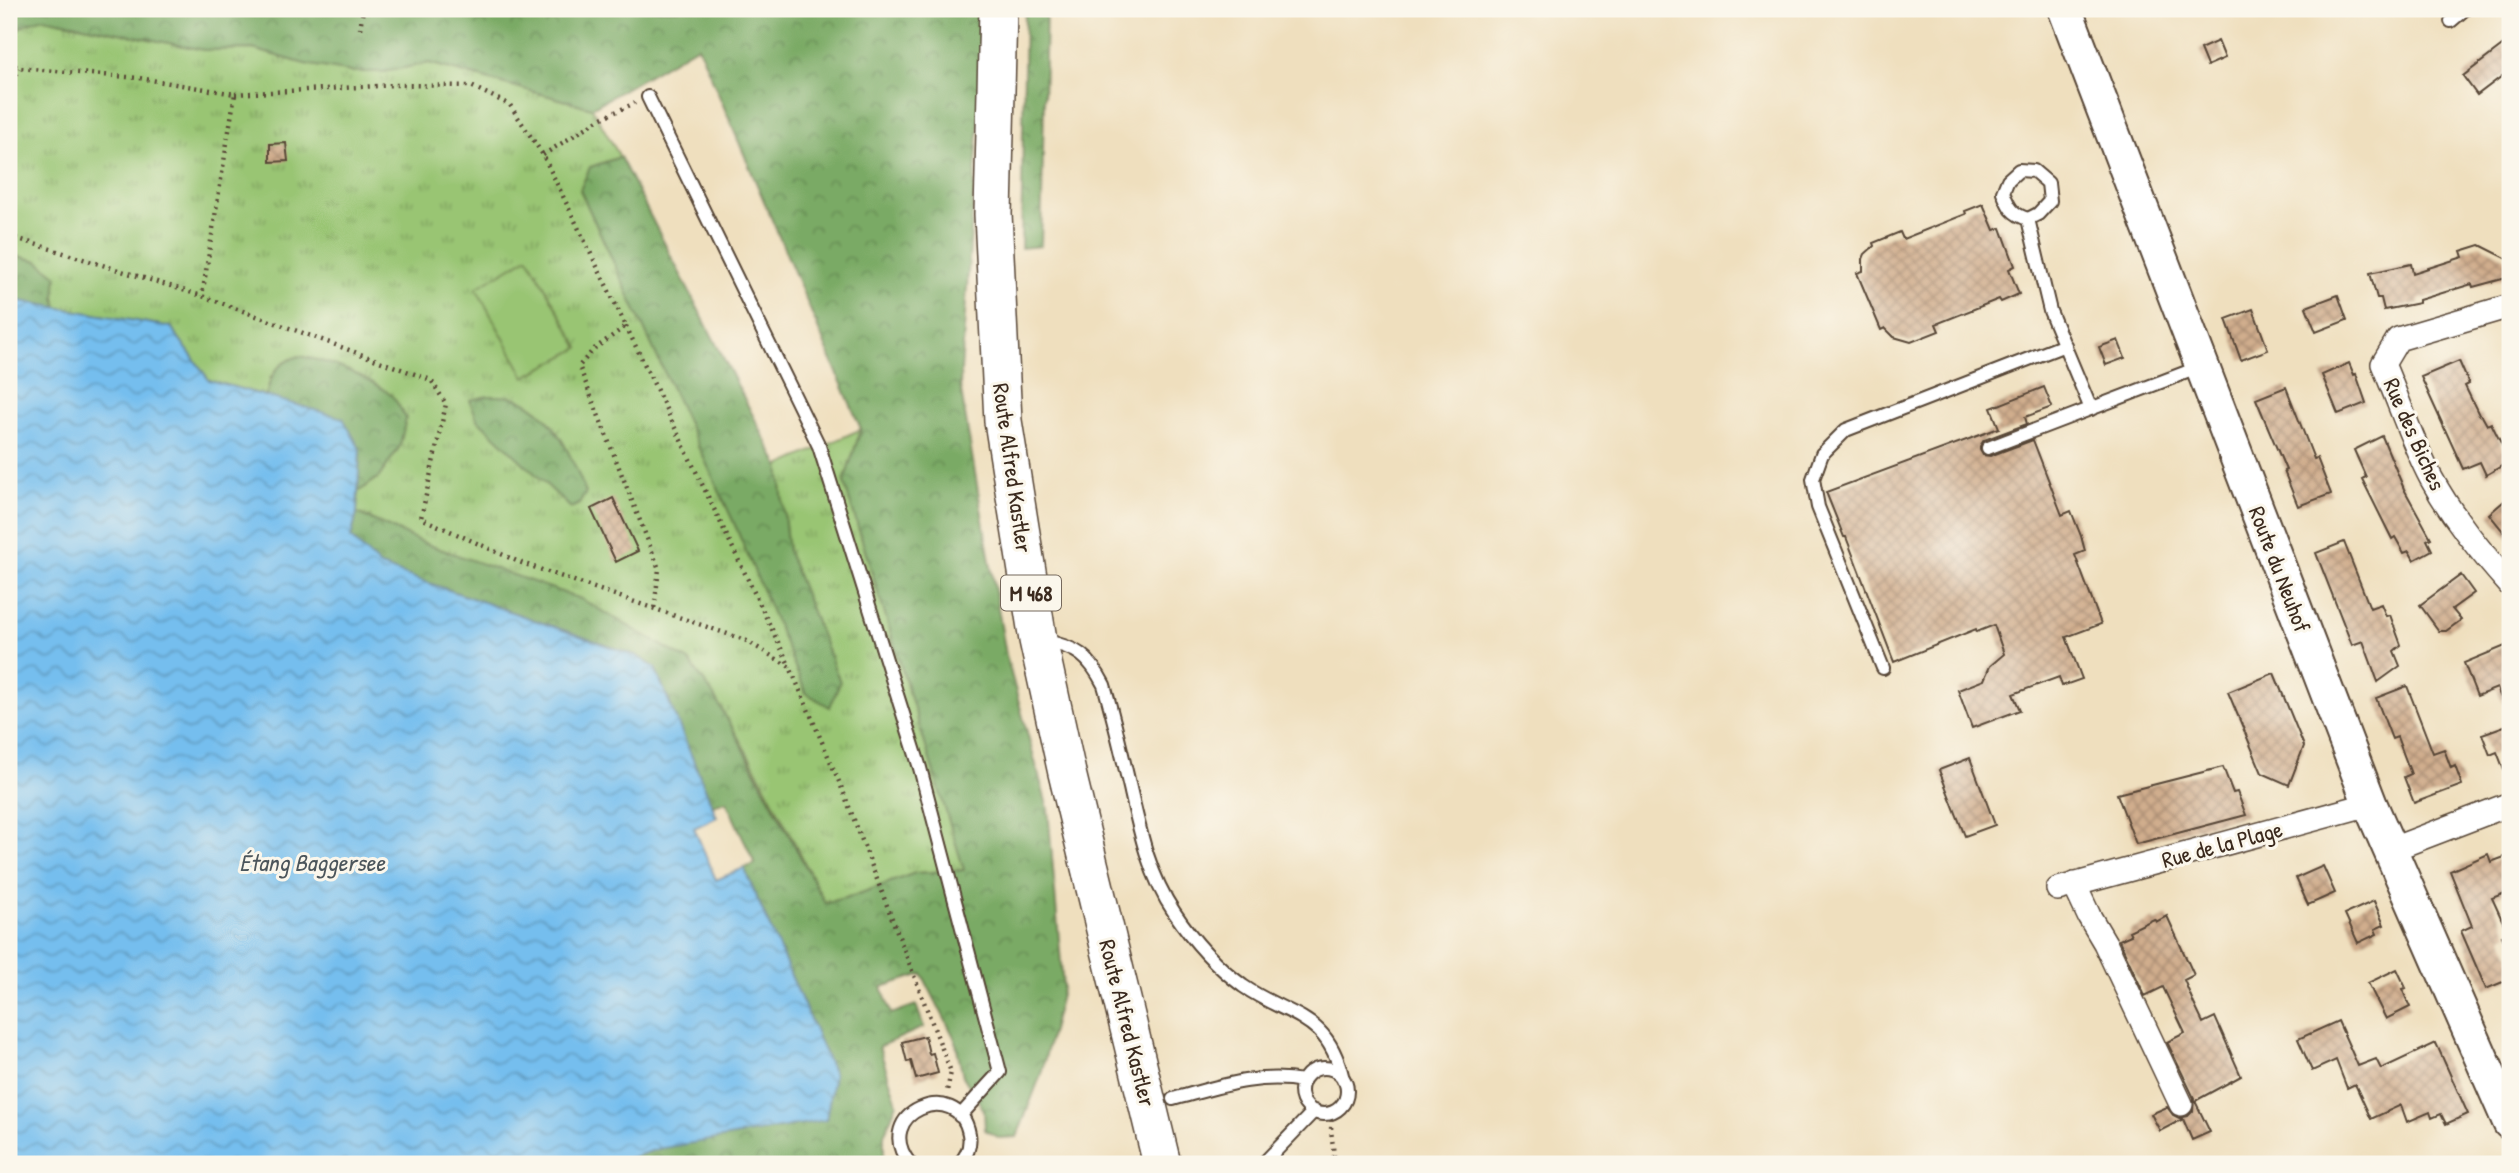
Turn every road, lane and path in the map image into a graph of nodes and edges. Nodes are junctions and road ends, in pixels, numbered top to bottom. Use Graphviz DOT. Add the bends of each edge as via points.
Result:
graph roads {
  1 [pos="363,9"];
  2 [pos="999,9"];
  3 [pos="2065,9"];
  4 [pos="2465,9"];
  5 [pos="2451,22"];
  6 [pos="360,29"];
  7 [pos="9,62"];
  8 [pos="19,68"];
  9 [pos="9,87"];
  10 [pos="235,94"];
  11 [pos="648,97"];
  12 [pos="543,155"];
  13 [pos="2028,219"];
  14 [pos="9,236"];
  15 [pos="201,296"];
  16 [pos="2510,306"];
  17 [pos="626,326"];
  18 [pos="2065,345"];
  19 [pos="2202,367"];
  20 [pos="2091,409"];
  21 [pos="1988,448"];
  22 [pos="2510,585"];
  23 [pos="654,608"];
  24 [pos="1038,640"];
  25 [pos="790,667"];
  26 [pos="1883,668"];
  27 [pos="2370,804"];
  28 [pos="2510,804"];
  29 [pos="2390,850"];
  30 [pos="1343,1079"];
  31 [pos="1303,1081"];
  32 [pos="1173,1099"];
  33 [pos="2181,1104"];
  34 [pos="944,1105"];
  35 [pos="1314,1111"];
  36 [pos="1332,1112"];
  37 [pos="960,1116"];
  38 [pos="2510,1123"];
  39 [pos="910,1164"];
  40 [pos="959,1164"];
  41 [pos="1162,1164"];
  42 [pos="1263,1164"];
  43 [pos="1335,1164"];
  1 -- 6 [label="path"];
  2 -- 24 [label="main road, Route Alfred Kastler / M 468" via="993,214 1003,421"];
  3 -- 19 [label="street, Route du Neuhof"];
  4 -- 5 [label="lane"];
  7 -- 8 [label="path"];
  8 -- 9 [label="path"];
  8 -- 10 [label="path" via="139,78"];
  10 -- 12 [label="path" via="395,85 471,86 510,105"];
  10 -- 15 [label="path"];
  11 -- 12 [label="path" via="600,119"];
  11 -- 37 [label="lane" via="819,446 920,768 1000,1072"];
  12 -- 17 [label="path"];
  13 -- 18 [label="lane" via="2050,312"];
  14 -- 15 [label="path"];
  15 -- 23 [label="path" via="431,380 446,404 421,518 519,562"];
  16 -- 22 [label="street, Rue des Biches" via="2398,340 2383,364 2430,476 2453,515"];
  17 -- 23 [label="path" via="579,366 659,569"];
  17 -- 25 [label="path"];
  18 -- 20 [label="lane"];
  18 -- 26 [label="lane" via="1846,430 1822,454 1812,479 1818,507"];
  19 -- 20 [label="lane"];
  19 -- 27 [label="street, Route du Neuhof"];
  20 -- 21 [label="lane"];
  23 -- 25 [label="path" via="745,640"];
  24 -- 30 [label="lane" via="1083,654 1104,685 1146,859 1174,912 1242,985 1310,1021 1334,1051"];
  24 -- 41 [label="main road, Route Alfred Kastler / M 468"];
  25 -- 34 [label="path" via="951,1072"];
  27 -- 29 [label="street, Route du Neuhof"];
  27 -- 33 [label="street, Rue de la Plage" via="2066,886 2105,943"];
  28 -- 29 [label="street"];
  29 -- 38 [label="street, Route du Neuhof"];
  30 -- 31 [label="lane" via="1333,1069 1319,1068"];
  30 -- 36 [label="lane" via="1346,1098"];
  31 -- 32 [label="lane" via="1254,1079"];
  31 -- 35 [label="lane" via="1304,1102"];
  34 -- 37 [label="lane"];
  34 -- 39 [label="lane" via="921,1107 904,1122 899,1145"];
  35 -- 36 [label="lane"];
  35 -- 42 [label="lane"];
  36 -- 43 [label="path"];
  37 -- 40 [label="lane" via="970,1138"];
}
